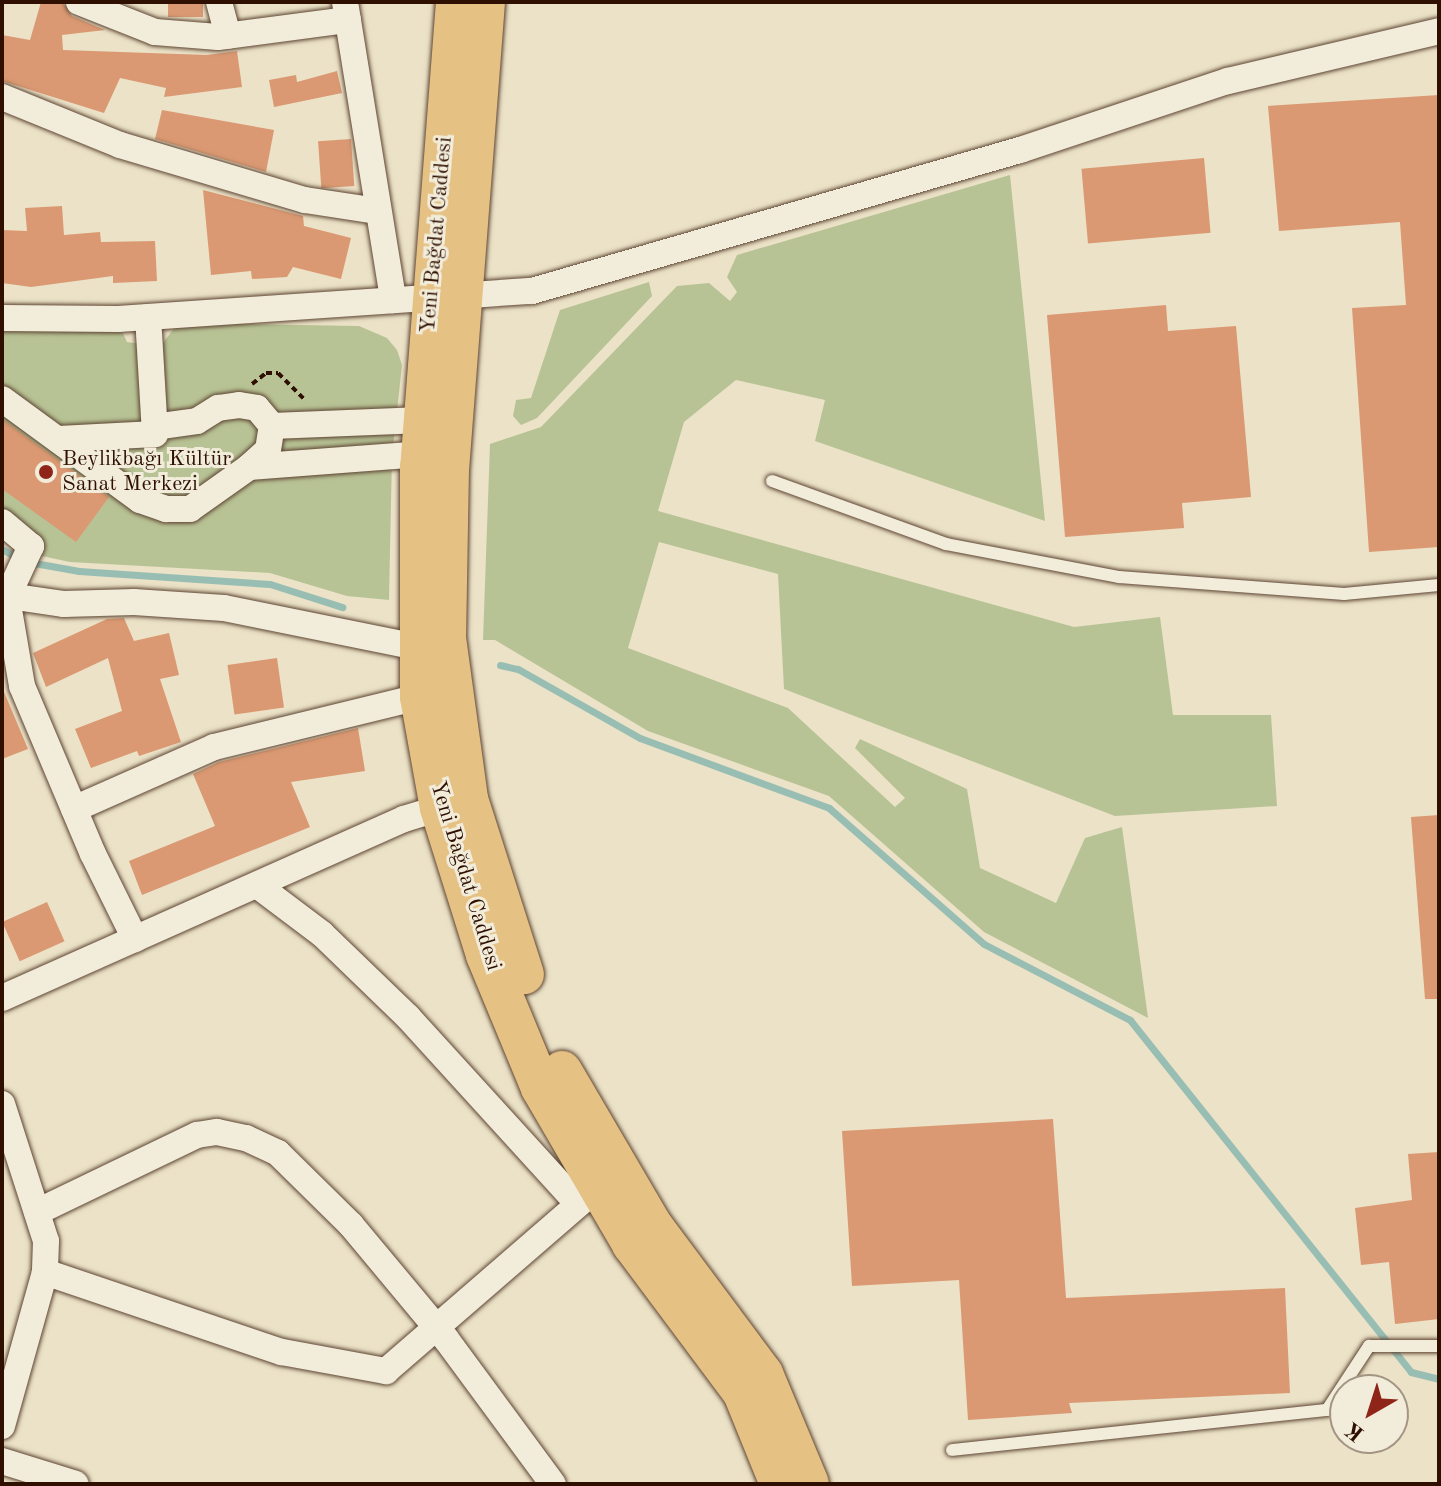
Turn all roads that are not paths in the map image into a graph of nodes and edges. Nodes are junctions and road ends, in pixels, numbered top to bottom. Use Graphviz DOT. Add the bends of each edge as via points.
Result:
graph roads {
  1 [pos="79,2"];
  2 [pos="219,2"];
  3 [pos="456,2"];
  4 [pos="485,2"];
  5 [pos="346,11"];
  6 [pos="1439,31"];
  7 [pos="228,36"];
  8 [pos="2,97"];
  9 [pos="378,211"];
  10 [pos="429,297"];
  11 [pos="148,317"];
  12 [pos="2,318"];
  13 [pos="2,399"];
  14 [pos="272,426"];
  15 [pos="154,427"];
  16 [pos="422,437"];
  17 [pos="59,439"];
  18 [pos="249,467"];
  19 [pos="772,481"];
  20 [pos="2,522"];
  21 [pos="1439,585"];
  22 [pos="5,596"];
  23 [pos="418,647"];
  24 [pos="12,690"];
  25 [pos="436,693"];
  26 [pos="454,804"];
  27 [pos="74,809"];
  28 [pos="257,885"];
  29 [pos="135,939"];
  30 [pos="4,993"];
  31 [pos="2,1104"];
  32 [pos="587,1196"];
  33 [pos="37,1212"];
  34 [pos="45,1272"];
  35 [pos="437,1329"];
  36 [pos="1439,1346"];
  37 [pos="2,1426"];
  38 [pos="952,1450"];
  39 [pos="2,1461"];
  40 [pos="76,1484"];
  41 [pos="553,1484"];
  42 [pos="780,1484"];
  43 [pos="809,1484"];
  1 -- 7 [label="street" via="155,32"];
  2 -- 7 [label="street"];
  3 -- 10 [label="main road, Yeni Bağdat Caddesi"];
  4 -- 10 [label="main road, Yeni Bağdat Caddesi"];
  5 -- 7 [label="street"];
  5 -- 9 [label="street"];
  6 -- 10 [label="street" via="1228,81 1020,150 532,291"];
  8 -- 9 [label="street" via="120,145 305,200"];
  9 -- 10 [label="street"];
  10 -- 11 [label="street"];
  10 -- 16 [label="main road, Yeni Bağdat Caddesi"];
  10 -- 25 [label="main road, Yeni Bağdat Caddesi" via="449,468 446,638"];
  11 -- 12 [label="street"];
  11 -- 15 [label="street"];
  13 -- 17 [label="street"];
  14 -- 15 [label="street" via="257,408 239,405 218,408 197,421"];
  14 -- 16 [label="street"];
  14 -- 18 [label="street" via="268,450"];
  15 -- 17 [label="street" via="155,434"];
  16 -- 18 [label="street"];
  16 -- 23 [label="main road, Yeni Bağdat Caddesi"];
  17 -- 18 [label="street" via="140,500 166,509 190,509"];
  19 -- 21 [label="lane" via="946,544 1119,577 1344,594"];
  20 -- 22 [label="street" via="31,546"];
  22 -- 23 [label="street" via="224,608"];
  22 -- 24 [label="street"];
  23 -- 25 [label="main road, Yeni Bağdat Caddesi"];
  24 -- 27 [label="street"];
  25 -- 26 [label="main road, Yeni Bağdat Caddesi"];
  25 -- 27 [label="street" via="214,747"];
  26 -- 28 [label="street"];
  26 -- 32 [label="main road, Yeni Bağdat Caddesi" via="492,968"];
  26 -- 43 [label="main road, Yeni Bağdat Caddesi" via="561,1069 652,1225 763,1374"];
  27 -- 29 [label="street"];
  28 -- 29 [label="street"];
  28 -- 32 [label="street" via="322,934"];
  29 -- 30 [label="street"];
  31 -- 33 [label="street"];
  32 -- 35 [label="street"];
  32 -- 42 [label="main road, Yeni Bağdat Caddesi" via="743,1393"];
  33 -- 34 [label="street" via="46,1241"];
  33 -- 35 [label="street" via="197,1135 217,1132 246,1138 278,1153 309,1180"];
  34 -- 35 [label="street" via="282,1352 364,1371 386,1371"];
  34 -- 37 [label="street"];
  35 -- 41 [label="street"];
  36 -- 38 [label="lane" via="1372,1346 1327,1410"];
  39 -- 40 [label="street"];
}
